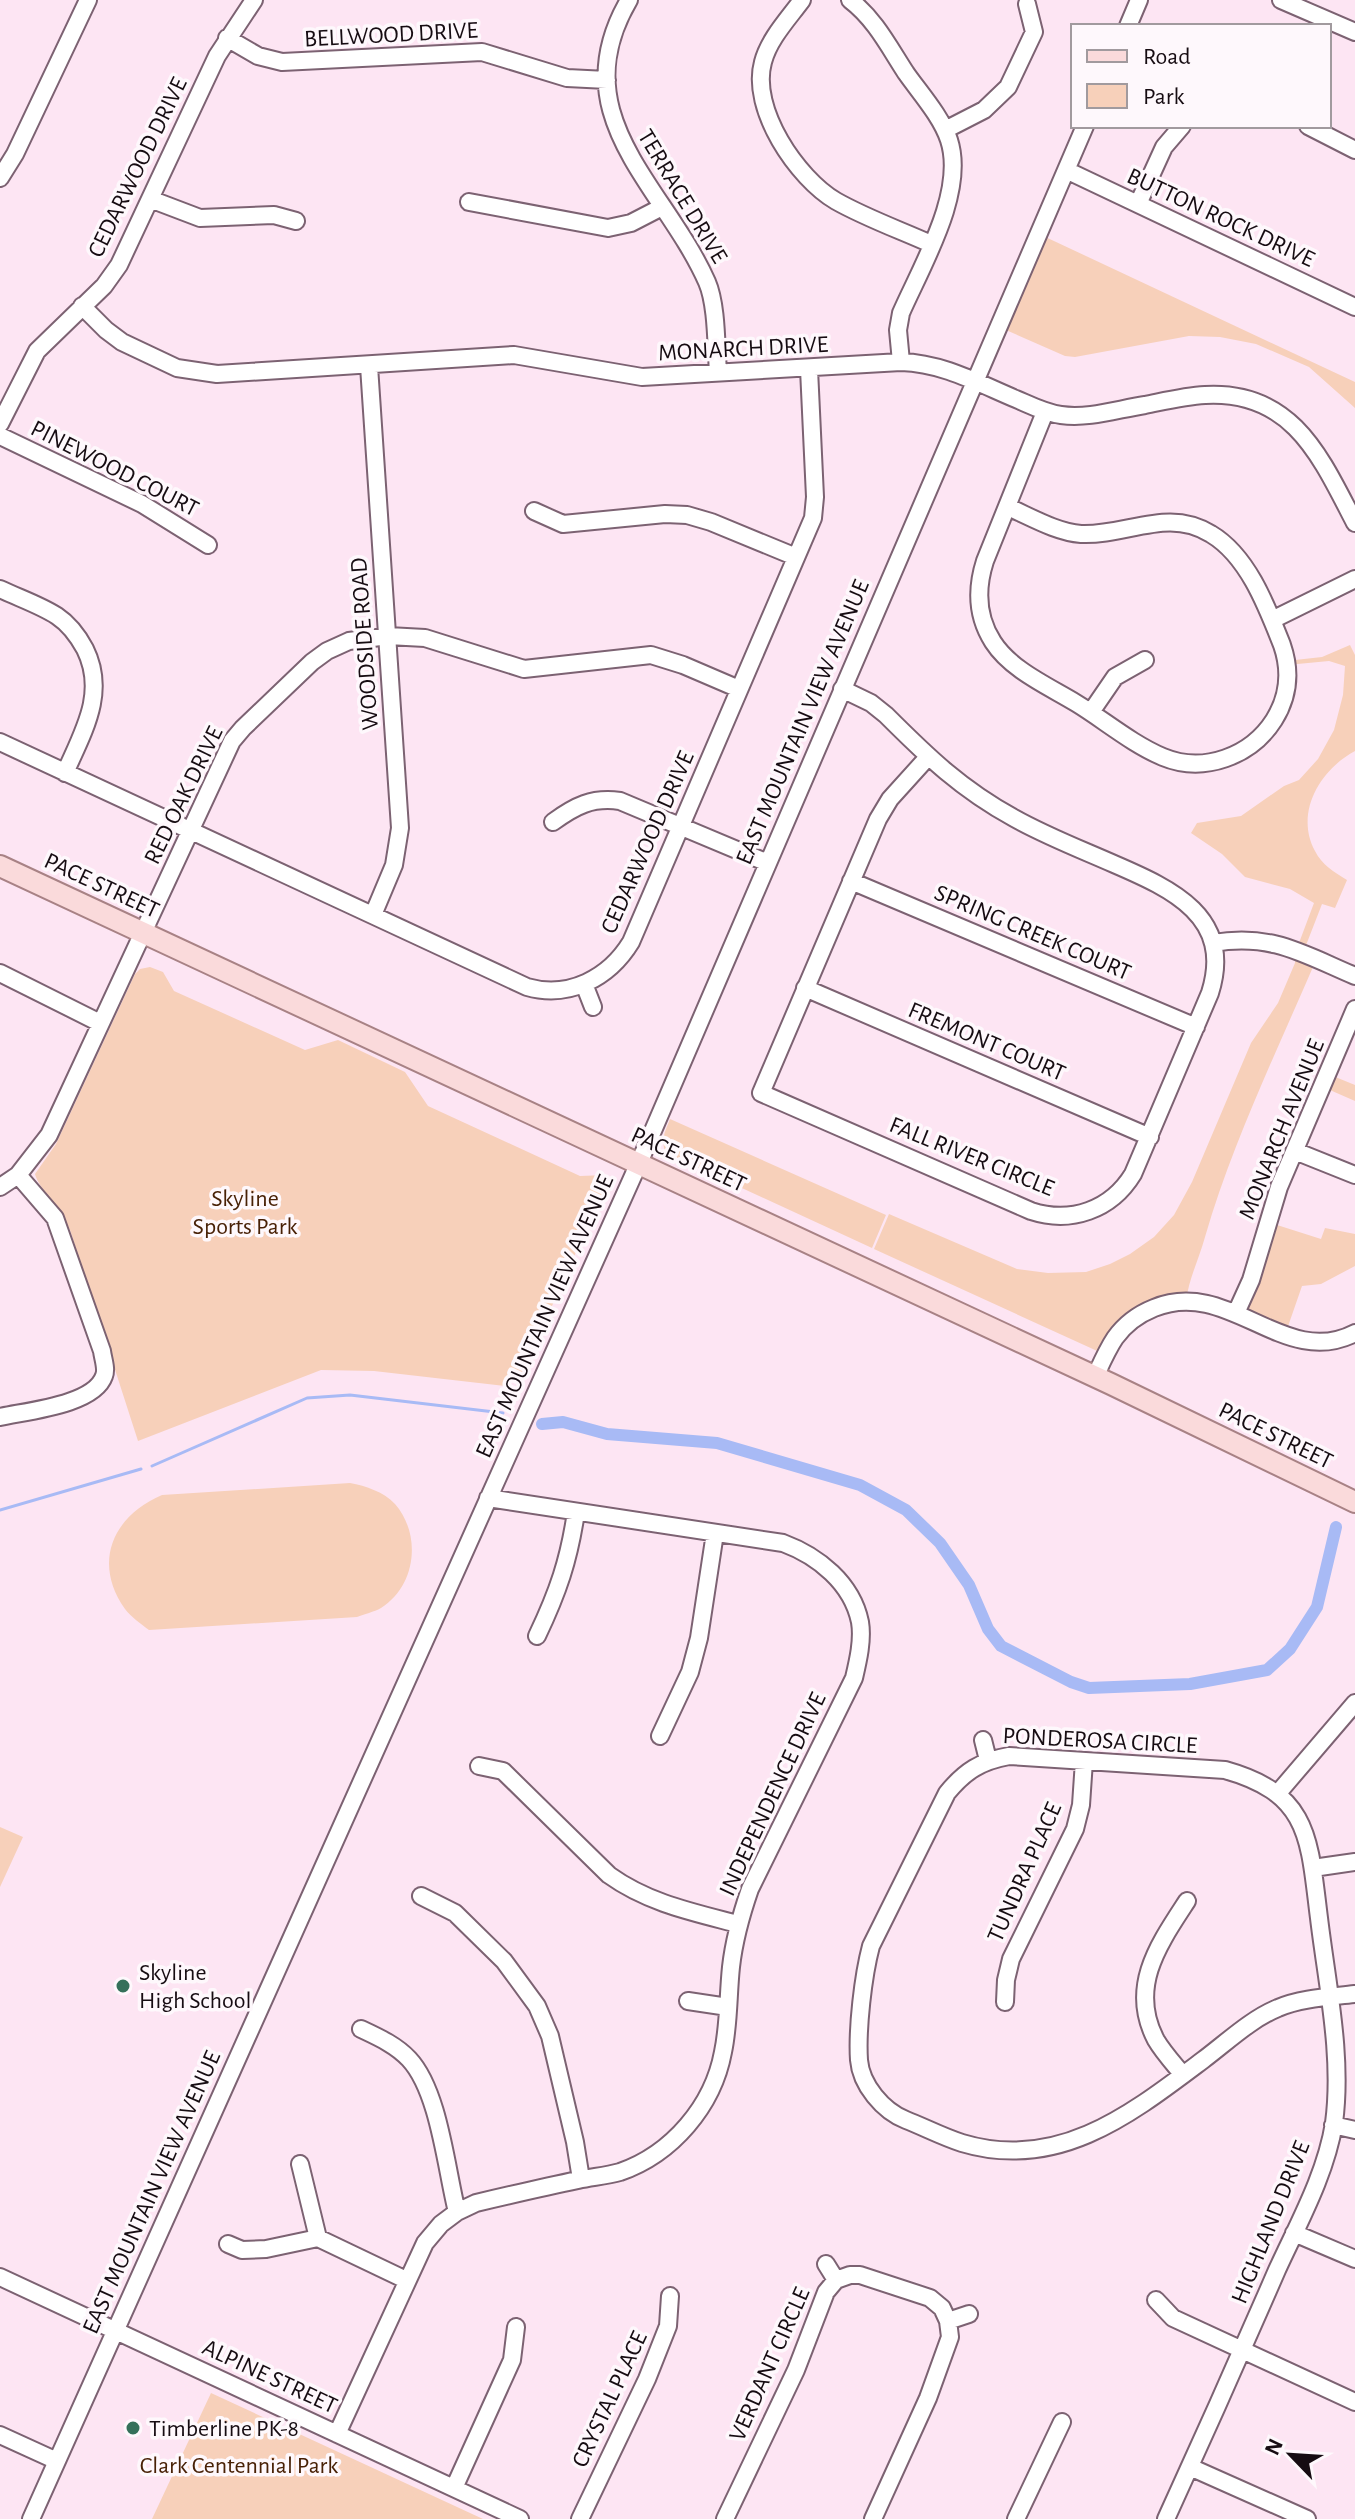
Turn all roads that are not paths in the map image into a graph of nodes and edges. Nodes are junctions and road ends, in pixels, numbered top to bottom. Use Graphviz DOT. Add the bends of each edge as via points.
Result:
graph roads {
  1 [pos="88,0"];
  2 [pos="254,0"];
  3 [pos="629,0"];
  4 [pos="802,0"];
  5 [pos="850,0"];
  6 [pos="1139,0"];
  7 [pos="1281,0"];
  8 [pos="1027,4"];
  9 [pos="1129,24"];
  10 [pos="1355,32"];
  11 [pos="227,38"];
  12 [pos="607,80"];
  13 [pos="1084,128"];
  14 [pos="1180,128"];
  15 [pos="1312,128"];
  16 [pos="945,130"];
  17 [pos="1355,150"];
  18 [pos="1066,170"];
  19 [pos="0,178"];
  20 [pos="150,199"];
  21 [pos="469,202"];
  22 [pos="1138,204"];
  23 [pos="662,207"];
  24 [pos="296,221"];
  25 [pos="931,244"];
  26 [pos="82,306"];
  27 [pos="1355,307"];
  28 [pos="901,362"];
  29 [pos="369,366"];
  30 [pos="809,369"];
  31 [pos="718,372"];
  32 [pos="975,381"];
  33 [pos="1045,412"];
  34 [pos="0,424"];
  35 [pos="0,436"];
  36 [pos="1008,507"];
  37 [pos="534,511"];
  38 [pos="1355,523"];
  39 [pos="208,545"];
  40 [pos="796,557"];
  41 [pos="1355,579"];
  42 [pos="0,589"];
  43 [pos="1272,620"];
  44 [pos="388,636"];
  45 [pos="1145,660"];
  46 [pos="739,689"];
  47 [pos="842,689"];
  48 [pos="1091,712"];
  49 [pos="0,742"];
  50 [pos="928,757"];
  51 [pos="65,773"];
  52 [pos="553,822"];
  53 [pos="681,826"];
  54 [pos="190,832"];
  55 [pos="768,863"];
  56 [pos="0,866"];
  57 [pos="851,881"];
  58 [pos="373,915"];
  59 [pos="142,933"];
  60 [pos="1213,943"];
  61 [pos="0,973"];
  62 [pos="1355,976"];
  63 [pos="584,984"];
  64 [pos="805,988"];
  65 [pos="593,1007"];
  66 [pos="1355,1009"];
  67 [pos="100,1023"];
  68 [pos="1196,1027"];
  69 [pos="1150,1137"];
  70 [pos="1295,1151"];
  71 [pos="638,1164"];
  72 [pos="18,1175"];
  73 [pos="1355,1175"];
  74 [pos="0,1187"];
  75 [pos="1236,1313"];
  76 [pos="1355,1333"];
  77 [pos="1095,1377"];
  78 [pos="0,1417"];
  79 [pos="488,1498"];
  80 [pos="1355,1502"];
  81 [pos="576,1512"];
  82 [pos="715,1533"];
  83 [pos="537,1636"];
  84 [pos="1355,1703"];
  85 [pos="660,1736"];
  86 [pos="983,1740"];
  87 [pos="988,1760"];
  88 [pos="1084,1761"];
  89 [pos="479,1766"];
  90 [pos="1278,1793"];
  91 [pos="1355,1862"];
  92 [pos="1313,1868"];
  93 [pos="421,1896"];
  94 [pos="1187,1901"];
  95 [pos="738,1924"];
  96 [pos="1355,1994"];
  97 [pos="1328,1997"];
  98 [pos="688,2001"];
  99 [pos="1005,2002"];
  100 [pos="728,2007"];
  101 [pos="361,2029"];
  102 [pos="1183,2075"];
  103 [pos="1333,2125"];
  104 [pos="1355,2130"];
  105 [pos="300,2164"];
  106 [pos="581,2179"];
  107 [pos="457,2212"];
  108 [pos="1294,2233"];
  109 [pos="318,2238"];
  110 [pos="228,2244"];
  111 [pos="1355,2259"];
  112 [pos="826,2264"];
  113 [pos="0,2277"];
  114 [pos="406,2280"];
  115 [pos="836,2280"];
  116 [pos="670,2296"];
  117 [pos="1156,2300"];
  118 [pos="969,2314"];
  119 [pos="948,2321"];
  120 [pos="516,2327"];
  121 [pos="115,2331"];
  122 [pos="1242,2350"];
  123 [pos="1355,2402"];
  124 [pos="1062,2422"];
  125 [pos="337,2434"];
  126 [pos="0,2435"];
  127 [pos="57,2461"];
  128 [pos="1190,2467"];
  129 [pos="454,2488"];
  130 [pos="31,2519"];
  131 [pos="520,2519"];
  132 [pos="580,2519"];
  133 [pos="725,2519"];
  134 [pos="873,2519"];
  135 [pos="1016,2519"];
  136 [pos="1166,2519"];
  137 [pos="1307,2519"];
  1 -- 19 [label="street"];
  2 -- 11 [label="street, CEDARWOOD DRIVE"];
  3 -- 12 [label="street, TERRACE DRIVE" via="613,35"];
  4 -- 25 [label="street" via="763,62 760,89 772,125 801,170 827,194"];
  5 -- 16 [label="street" via="869,17"];
  6 -- 9 [label="street"];
  7 -- 10 [label="street"];
  8 -- 16 [label="street" via="1034,32 1008,87 984,110"];
  11 -- 12 [label="street, BELLWOOD DRIVE" via="258,56 282,62 482,52 567,78"];
  11 -- 20 [label="street, CEDARWOOD DRIVE"];
  12 -- 23 [label="street, TERRACE DRIVE" via="616,131"];
  13 -- 18 [label="street, EAST MOUNTAIN VIEW AVENUE"];
  14 -- 22 [label="street" via="1164,147"];
  15 -- 17 [label="street"];
  16 -- 25 [label="street" via="953,183"];
  18 -- 22 [label="street, BUTTON ROCK DRIVE"];
  18 -- 32 [label="street, EAST MOUNTAIN VIEW AVENUE"];
  20 -- 24 [label="street" via="200,218 274,215"];
  20 -- 26 [label="street, CEDARWOOD DRIVE" via="115,271"];
  21 -- 23 [label="street" via="608,228"];
  22 -- 27 [label="street, BUTTON ROCK DRIVE"];
  23 -- 31 [label="street, TERRACE DRIVE" via="708,286"];
  25 -- 28 [label="street" via="901,313"];
  26 -- 29 [label="street, MONARCH DRIVE" via="120,341 188,371 229,374"];
  26 -- 34 [label="street, CEDARWOOD DRIVE" via="33,357"];
  28 -- 30 [label="street, MONARCH DRIVE"];
  28 -- 32 [label="street, MONARCH DRIVE" via="935,366"];
  29 -- 31 [label="street, MONARCH DRIVE" via="521,355 642,377"];
  29 -- 44 [label="street, WOODSIDE ROAD"];
  30 -- 31 [label="street, MONARCH DRIVE"];
  30 -- 40 [label="street, CEDARWOOD DRIVE" via="815,506"];
  32 -- 33 [label="street, MONARCH DRIVE"];
  32 -- 47 [label="street, EAST MOUNTAIN VIEW AVENUE"];
  33 -- 36 [label="street"];
  33 -- 38 [label="street, MONARCH DRIVE" via="1089,415 1206,394 1255,402 1281,415 1307,439"];
  35 -- 39 [label="street, PINEWOOD COURT" via="142,504"];
  36 -- 43 [label="street" via="1076,533 1163,522 1195,526 1239,559"];
  36 -- 48 [label="street" via="980,579 987,631 1012,663"];
  37 -- 40 [label="street" via="563,524 687,515"];
  40 -- 46 [label="street, CEDARWOOD DRIVE"];
  41 -- 43 [label="street"];
  42 -- 51 [label="street" via="62,620 90,662 94,702"];
  43 -- 48 [label="street" via="1287,663 1284,699 1262,736 1236,755 1208,763 1171,760"];
  44 -- 46 [label="street, RED OAK DRIVE" via="425,638 524,669 651,655"];
  44 -- 54 [label="street, RED OAK DRIVE" via="355,639 327,651 243,728"];
  44 -- 58 [label="street, WOODSIDE ROAD" via="400,828 394,865"];
  45 -- 48 [label="street" via="1115,677"];
  46 -- 53 [label="street, CEDARWOOD DRIVE"];
  47 -- 50 [label="street, FALL RIVER CIRCLE" via="877,707"];
  47 -- 55 [label="street, EAST MOUNTAIN VIEW AVENUE"];
  49 -- 51 [label="street, CEDARWOOD DRIVE"];
  50 -- 57 [label="street, FALL RIVER CIRCLE" via="884,807"];
  50 -- 60 [label="street, FALL RIVER CIRCLE" via="1013,818 1172,891 1196,911"];
  51 -- 54 [label="street, CEDARWOOD DRIVE"];
  52 -- 53 [label="street" via="580,804 608,800"];
  53 -- 55 [label="street"];
  53 -- 63 [label="street, CEDARWOOD DRIVE" via="624,953"];
  54 -- 58 [label="street, CEDARWOOD DRIVE"];
  54 -- 59 [label="street, RED OAK DRIVE"];
  55 -- 71 [label="street, EAST MOUNTAIN VIEW AVENUE"];
  56 -- 59 [label="main road, PACE STREET"];
  57 -- 64 [label="street, FALL RIVER CIRCLE"];
  57 -- 68 [label="street, SPRING CREEK COURT"];
  58 -- 63 [label="street, CEDARWOOD DRIVE" via="527,987 550,990"];
  59 -- 67 [label="street, RED OAK DRIVE"];
  59 -- 71 [label="main road, PACE STREET"];
  60 -- 62 [label="street" via="1264,940"];
  60 -- 68 [label="street, FALL RIVER CIRCLE" via="1214,981"];
  61 -- 67 [label="street"];
  63 -- 65 [label="street"];
  64 -- 69 [label="street, FREMONT COURT"];
  64 -- 69 [label="street, FALL RIVER CIRCLE" via="761,1093 926,1165 1041,1214 1073,1216 1121,1191"];
  66 -- 70 [label="street, MONARCH AVENUE"];
  67 -- 72 [label="street, RED OAK DRIVE" via="49,1135"];
  68 -- 69 [label="street, FALL RIVER CIRCLE"];
  70 -- 73 [label="street"];
  70 -- 75 [label="street, MONARCH AVENUE"];
  71 -- 77 [label="main road, PACE STREET"];
  71 -- 79 [label="street, EAST MOUNTAIN VIEW AVENUE"];
  72 -- 74 [label="street, RED OAK DRIVE"];
  72 -- 78 [label="street" via="55,1218 106,1374 83,1398"];
  75 -- 76 [label="street" via="1318,1343"];
  75 -- 77 [label="street" via="1193,1300 1146,1311 1115,1338"];
  77 -- 80 [label="main road, PACE STREET"];
  79 -- 81 [label="street, INDEPENDENCE DRIVE"];
  79 -- 121 [label="street, EAST MOUNTAIN VIEW AVENUE"];
  81 -- 82 [label="street, INDEPENDENCE DRIVE"];
  81 -- 83 [label="street" via="570,1552"];
  82 -- 85 [label="street" via="690,1672"];
  82 -- 95 [label="street, INDEPENDENCE DRIVE" via="783,1543 817,1559 867,1620 854,1678 758,1870"];
  84 -- 90 [label="street"];
  86 -- 87 [label="street"];
  87 -- 88 [label="street, PONDEROSA CIRCLE" via="1009,1756"];
  87 -- 102 [label="street, PONDEROSA CIRCLE" via="961,1776 947,1793 871,1946 859,2062 867,2084 897,2116 962,2143 1022,2150 1092,2134"];
  88 -- 90 [label="street, PONDEROSA CIRCLE" via="1225,1770"];
  88 -- 99 [label="street, TUNDRA PLACE" via="1075,1829 1011,1959"];
  89 -- 95 [label="street" via="503,1771 629,1889 653,1901"];
  90 -- 92 [label="street, HIGHLAND DRIVE" via="1298,1815"];
  91 -- 92 [label="street"];
  92 -- 97 [label="street, HIGHLAND DRIVE"];
  93 -- 106 [label="street" via="455,1913 520,1979 537,2006 550,2036"];
  94 -- 102 [label="street" via="1155,1950 1145,1995 1156,2039"];
  95 -- 100 [label="street, INDEPENDENCE DRIVE"];
  96 -- 97 [label="street, PONDEROSA CIRCLE"];
  97 -- 102 [label="street, PONDEROSA CIRCLE" via="1266,2013"];
  97 -- 103 [label="street, HIGHLAND DRIVE" via="1336,2075"];
  98 -- 100 [label="street"];
  100 -- 106 [label="street, INDEPENDENCE DRIVE" via="718,2073 688,2126 647,2160"];
  101 -- 107 [label="street" via="390,2043 420,2073"];
  103 -- 104 [label="street"];
  103 -- 108 [label="street, HIGHLAND DRIVE"];
  105 -- 109 [label="street"];
  106 -- 107 [label="street, INDEPENDENCE DRIVE"];
  107 -- 114 [label="street, INDEPENDENCE DRIVE" via="425,2243"];
  108 -- 111 [label="street"];
  108 -- 122 [label="street, HIGHLAND DRIVE"];
  109 -- 110 [label="street" via="266,2249 242,2250"];
  109 -- 114 [label="street"];
  112 -- 115 [label="street"];
  113 -- 121 [label="street, ALPINE STREET"];
  114 -- 125 [label="street, INDEPENDENCE DRIVE"];
  115 -- 119 [label="street, VERDANT CIRCLE" via="860,2275 930,2298"];
  115 -- 133 [label="street, VERDANT CIRCLE" via="826,2292 796,2370"];
  116 -- 132 [label="street, CRYSTAL PLACE" via="668,2326 647,2379"];
  117 -- 122 [label="street" via="1173,2318"];
  118 -- 119 [label="street"];
  119 -- 134 [label="street" via="948,2345 928,2398"];
  120 -- 129 [label="street" via="512,2360"];
  121 -- 125 [label="street, ALPINE STREET"];
  121 -- 127 [label="street, EAST MOUNTAIN VIEW AVENUE"];
  122 -- 123 [label="street"];
  122 -- 128 [label="street, HIGHLAND DRIVE"];
  124 -- 135 [label="street"];
  125 -- 129 [label="street, ALPINE STREET"];
  126 -- 127 [label="street"];
  127 -- 130 [label="street, EAST MOUNTAIN VIEW AVENUE"];
  128 -- 136 [label="street, HIGHLAND DRIVE"];
  128 -- 137 [label="street"];
  129 -- 131 [label="street, ALPINE STREET"];
}
